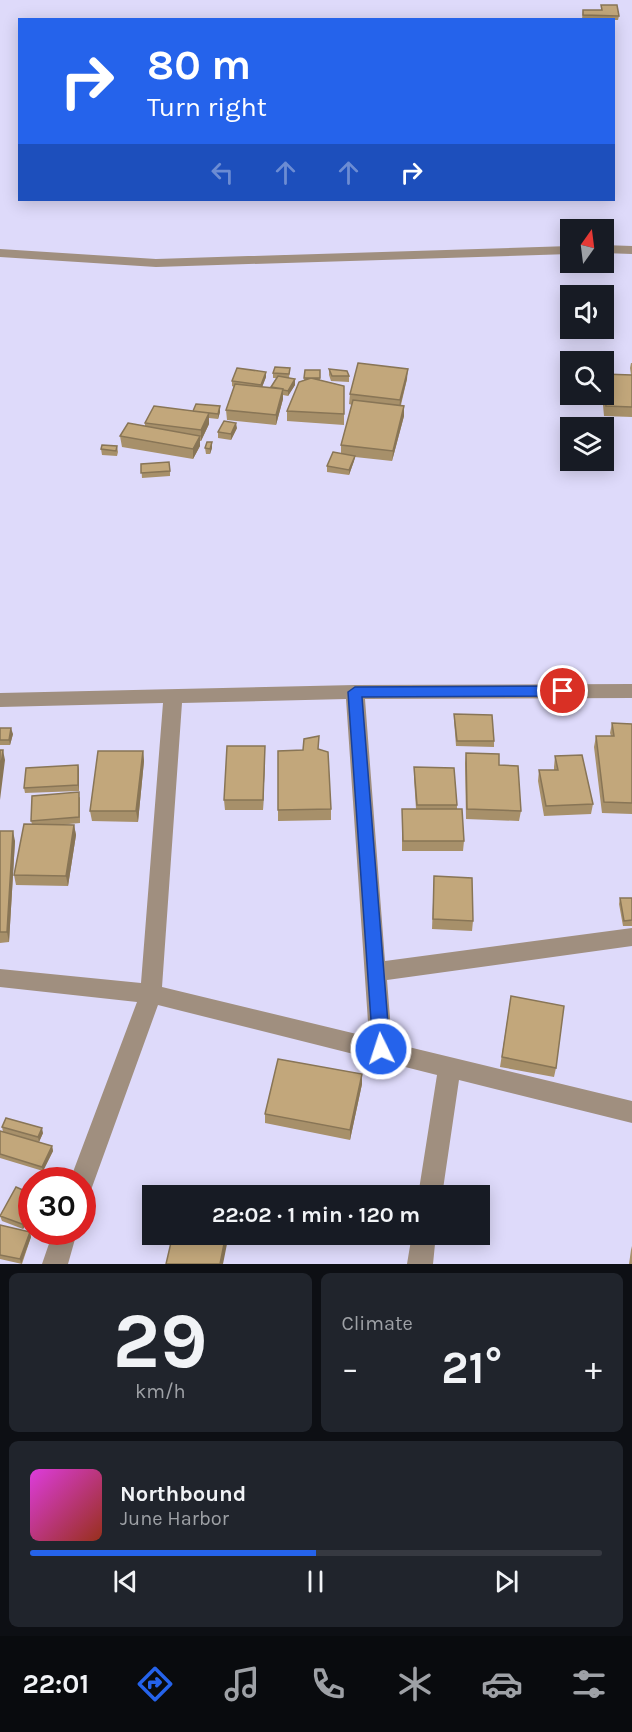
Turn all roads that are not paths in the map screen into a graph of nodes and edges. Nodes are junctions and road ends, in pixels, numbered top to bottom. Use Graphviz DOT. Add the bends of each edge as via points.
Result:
graph roads {
  1 [pos="614,249"];
  2 [pos="560,250"];
  3 [pos="632,250"];
  4 [pos="0,253"];
  5 [pos="632,691"];
  6 [pos="355,692"];
  7 [pos="173,696"];
  8 [pos="0,700"];
  9 [pos="632,937"];
  10 [pos="376,972"];
  11 [pos="0,978"];
  12 [pos="151,994"];
  13 [pos="381,1049"];
  14 [pos="450,1067"];
  15 [pos="632,1112"];
  16 [pos="88,1167"];
  17 [pos="432,1185"];
  18 [pos="61,1245"];
  19 [pos="423,1245"];
  20 [pos="54,1264"];
  21 [pos="420,1264"];
  1 -- 3 [label="lane"];
  2 -- 4 [label="lane" via="156,263"];
  5 -- 6 [label="street"];
  6 -- 7 [label="street"];
  6 -- 10 [label="street"];
  7 -- 8 [label="street"];
  7 -- 12 [label="street"];
  9 -- 10 [label="street"];
  10 -- 13 [label="street"];
  11 -- 12 [label="street"];
  12 -- 13 [label="street"];
  12 -- 16 [label="street"];
  13 -- 14 [label="street"];
  14 -- 15 [label="street"];
  14 -- 17 [label="street"];
  18 -- 20 [label="street"];
  19 -- 21 [label="street"];
}
